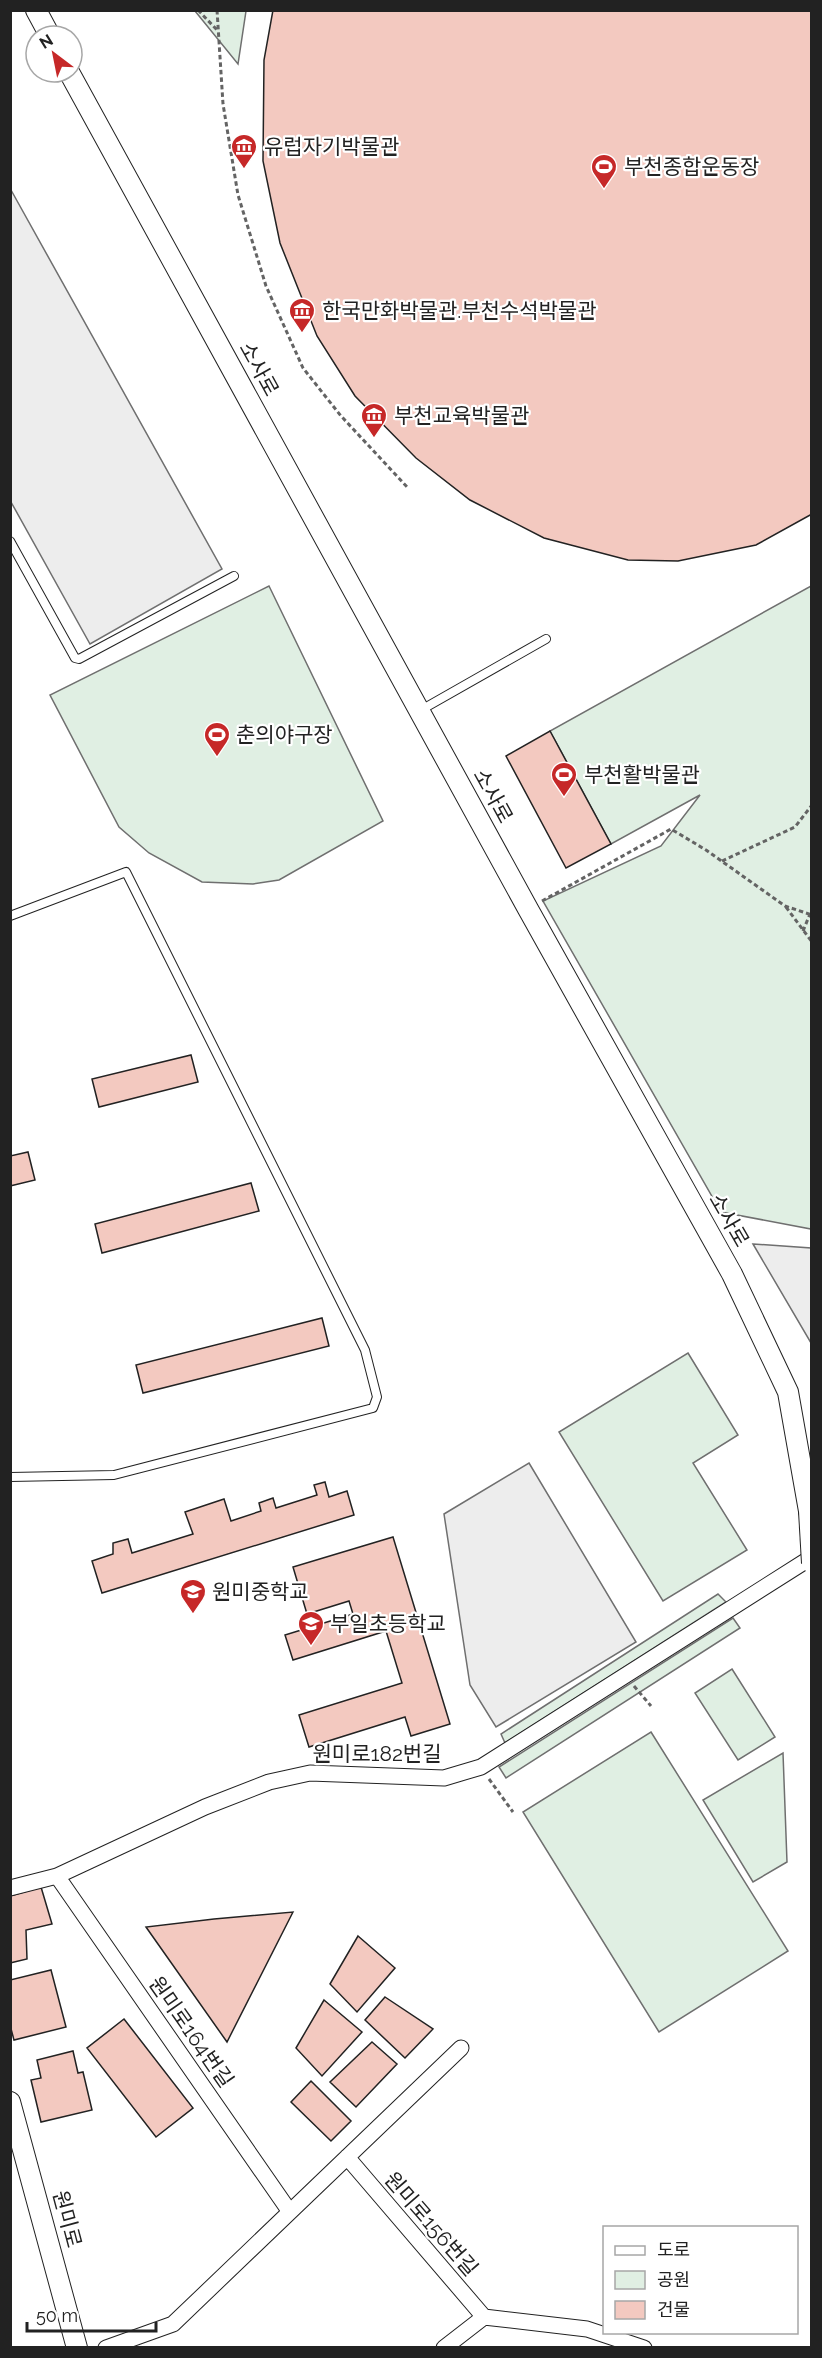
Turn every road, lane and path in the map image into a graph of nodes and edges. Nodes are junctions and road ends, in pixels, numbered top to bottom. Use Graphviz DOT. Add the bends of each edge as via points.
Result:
graph roads {
  1 [pos="36,10"];
  2 [pos="198,10"];
  3 [pos="217,10"];
  4 [pos="44,24"];
  5 [pos="219,31"];
  6 [pos="76,84"];
  7 [pos="408,488"];
  8 [pos="10,541"];
  9 [pos="234,576"];
  10 [pos="546,639"];
  11 [pos="419,711"];
  12 [pos="812,805"];
  13 [pos="722,861"];
  14 [pos="785,906"];
  15 [pos="528,909"];
  16 [pos="812,909"];
  17 [pos="812,915"];
  18 [pos="10,916"];
  19 [pos="803,931"];
  20 [pos="812,942"];
  21 [pos="10,1478"];
  22 [pos="811,1557"];
  23 [pos="812,1563"];
  24 [pos="625,1676"];
  25 [pos="651,1706"];
  26 [pos="480,1767"];
  27 [pos="513,1812"];
  28 [pos="57,1876"];
  29 [pos="10,1888"];
  30 [pos="461,2048"];
  31 [pos="10,2102"];
  32 [pos="346,2157"];
  33 [pos="290,2212"];
  34 [pos="484,2317"];
  35 [pos="77,2348"];
  36 [pos="106,2348"];
  37 [pos="444,2348"];
  38 [pos="644,2348"];
  1 -- 4 [label="street"];
  2 -- 5 [label="path"];
  3 -- 5 [label="path"];
  5 -- 7 [label="path" via="223,104 238,195 266,286 303,368 341,416"];
  6 -- 11 [label="street, 소사로"];
  8 -- 9 [label="lane" via="79,659"];
  10 -- 11 [label="lane"];
  11 -- 15 [label="street, 소사로"];
  12 -- 13 [label="path" via="795,827"];
  13 -- 14 [label="path"];
  13 -- 15 [label="path" via="671,829"];
  14 -- 17 [label="path"];
  14 -- 19 [label="path"];
  15 -- 23 [label="street, 소사로, bridge" via="732,1274 788,1392 809,1511"];
  16 -- 19 [label="path"];
  18 -- 21 [label="lane" via="126,872 365,1350 377,1397 373,1408 114,1475"];
  19 -- 20 [label="path"];
  22 -- 24 [label="street, 원미로182번길"];
  24 -- 25 [label="path"];
  24 -- 26 [label="street, 원미로182번길"];
  26 -- 27 [label="path"];
  26 -- 28 [label="street, 원미로182번길" via="444,1778 310,1773 269,1782 205,1807"];
  28 -- 29 [label="street, 원미로182번길"];
  28 -- 33 [label="street, 원미로164번길"];
  30 -- 32 [label="street"];
  31 -- 35 [label="street, 원미로"];
  32 -- 33 [label="street"];
  32 -- 34 [label="street, 원미로156번길"];
  33 -- 36 [label="street" via="172,2324"];
  34 -- 37 [label="street"];
  34 -- 38 [label="street" via="587,2329"];
}
